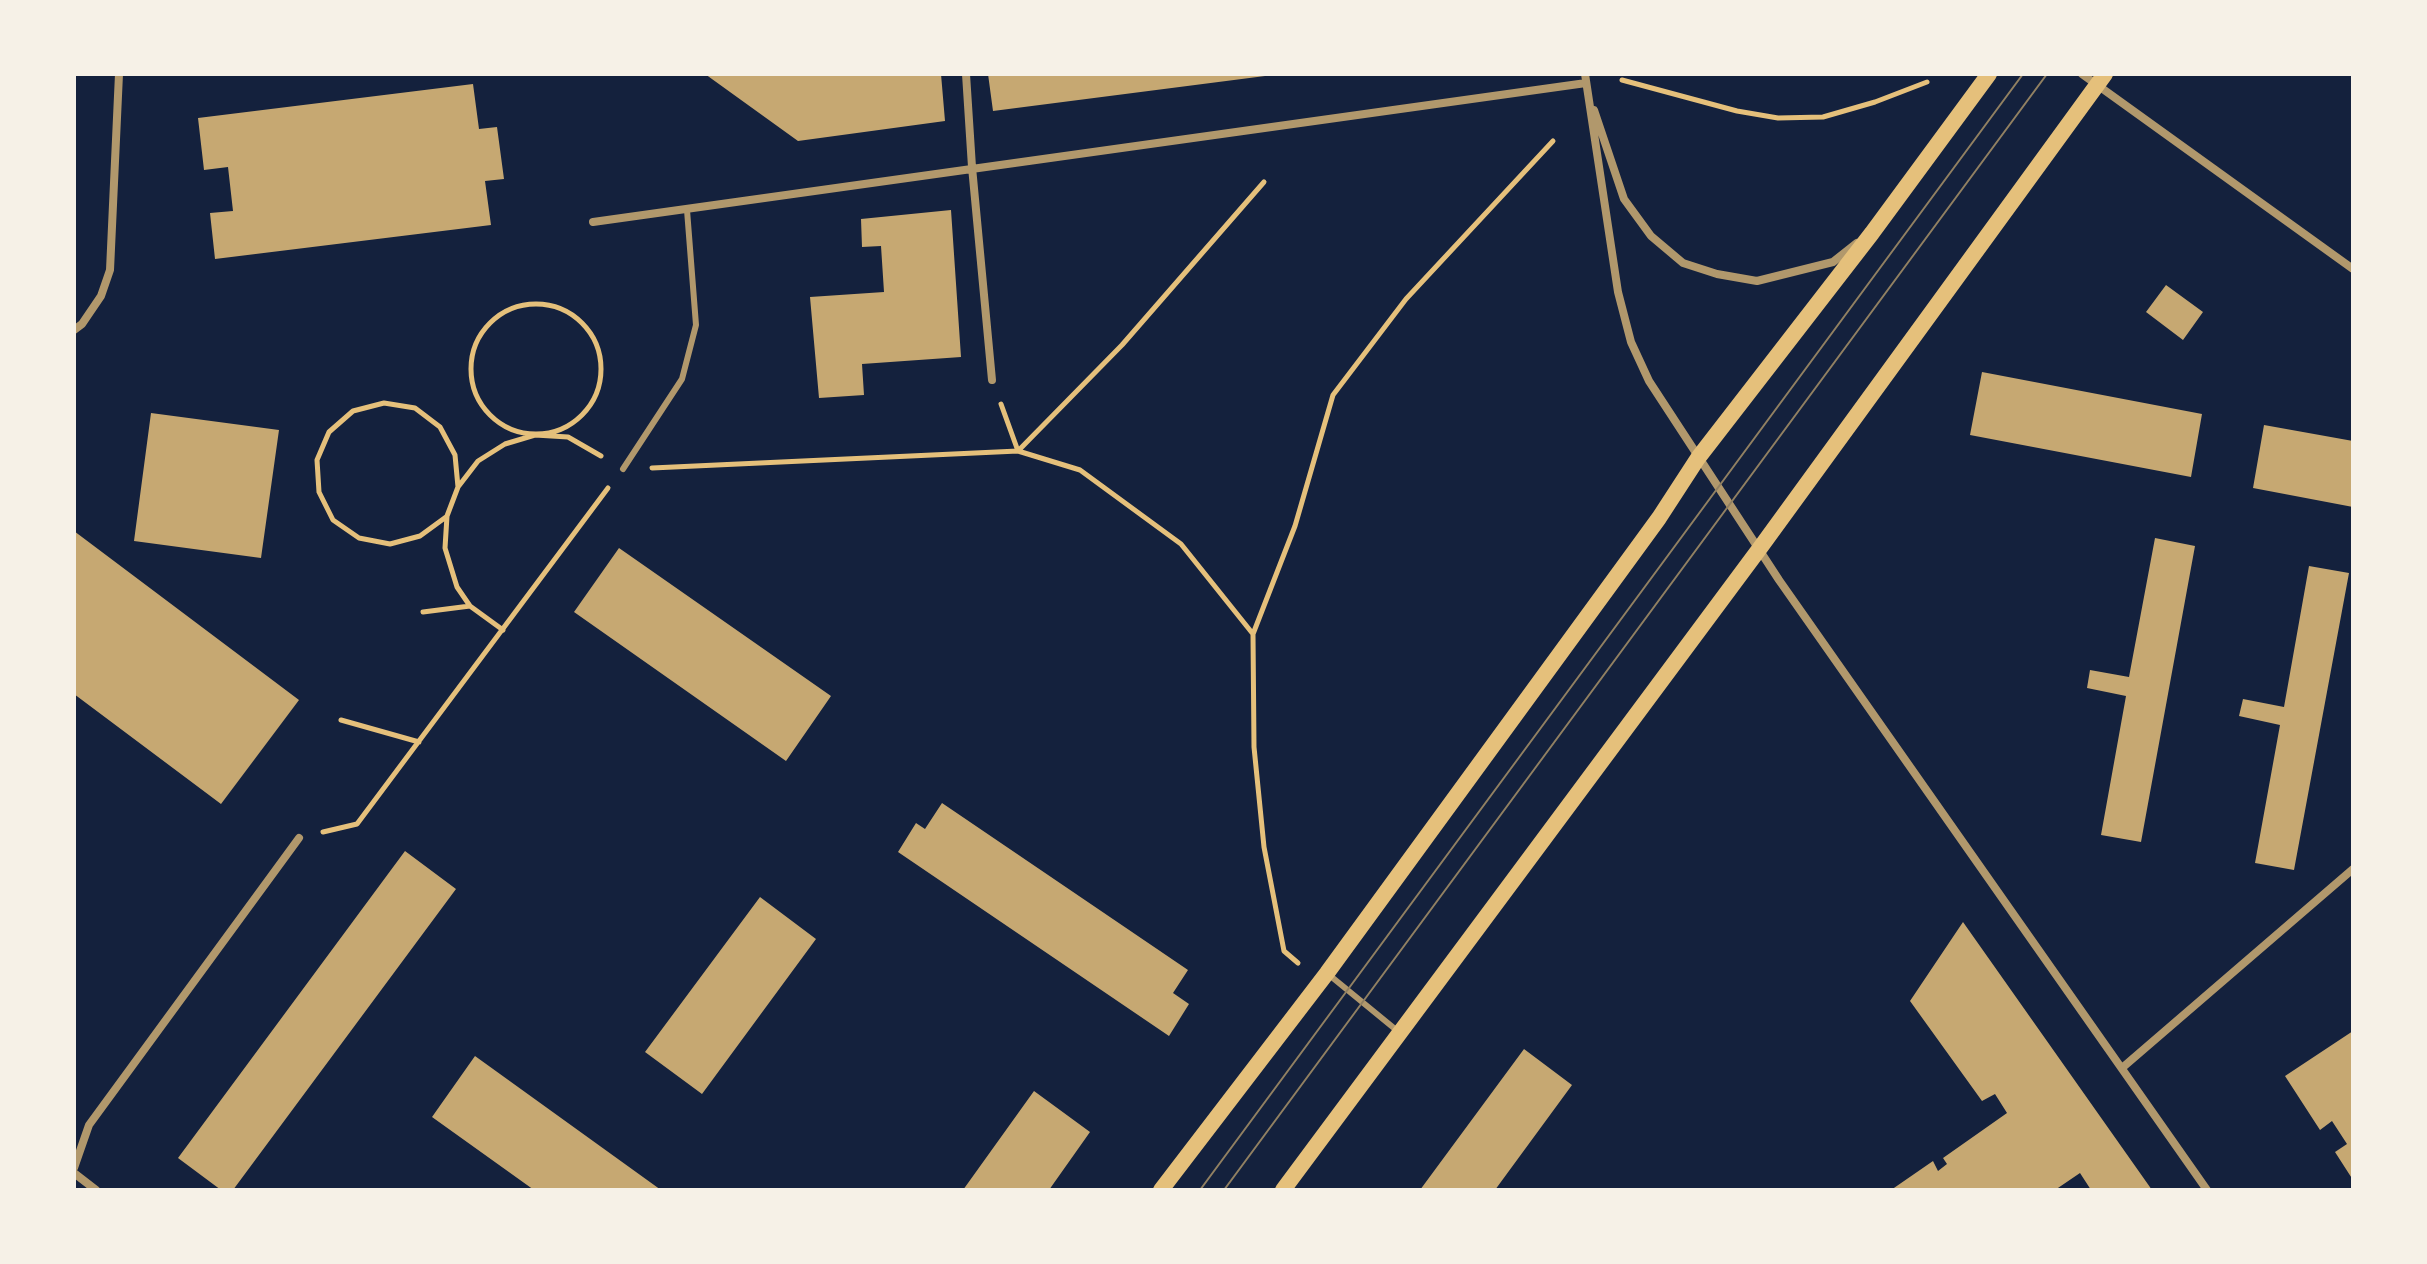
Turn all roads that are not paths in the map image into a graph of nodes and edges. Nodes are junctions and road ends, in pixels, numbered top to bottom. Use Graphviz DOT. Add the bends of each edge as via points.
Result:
graph roads {
  1 [pos="119,74"];
  2 [pos="966,74"];
  3 [pos="1989,74"];
  4 [pos="2082,74"];
  5 [pos="1585,78"];
  6 [pos="2101,79"];
  7 [pos="972,167"];
  8 [pos="687,210"];
  9 [pos="593,222"];
  10 [pos="1872,233"];
  11 [pos="2353,269"];
  12 [pos="74,330"];
  13 [pos="992,380"];
  14 [pos="1698,458"];
  15 [pos="623,469"];
  16 [pos="1760,548"];
  17 [pos="299,838"];
  18 [pos="2353,869"];
  19 [pos="1323,978"];
  20 [pos="1400,1033"];
  21 [pos="2122,1068"];
  22 [pos="74,1170"];
  23 [pos="96,1190"];
  24 [pos="1161,1190"];
  25 [pos="1283,1190"];
  26 [pos="2207,1190"];
  1 -- 12 [label="street" via="110,270 101,296"];
  2 -- 7 [label="street"];
  3 -- 10 [label="main road"];
  4 -- 6 [label="street"];
  5 -- 7 [label="street"];
  5 -- 10 [label="street" via="1624,199 1651,236 1683,263 1757,281 1833,262"];
  5 -- 14 [label="street" via="1618,292 1631,342"];
  6 -- 11 [label="street"];
  6 -- 16 [label="main road"];
  7 -- 8 [label="street"];
  7 -- 13 [label="street"];
  8 -- 9 [label="street"];
  8 -- 15 [label="lane" via="693,339 682,379"];
  10 -- 14 [label="main road"];
  14 -- 16 [label="street"];
  14 -- 19 [label="main road"];
  16 -- 20 [label="main road"];
  16 -- 21 [label="street"];
  17 -- 22 [label="street" via="89,1125"];
  18 -- 21 [label="street"];
  19 -- 20 [label="lane"];
  19 -- 24 [label="main road"];
  20 -- 25 [label="main road"];
  21 -- 26 [label="street"];
  22 -- 23 [label="street"];
}
